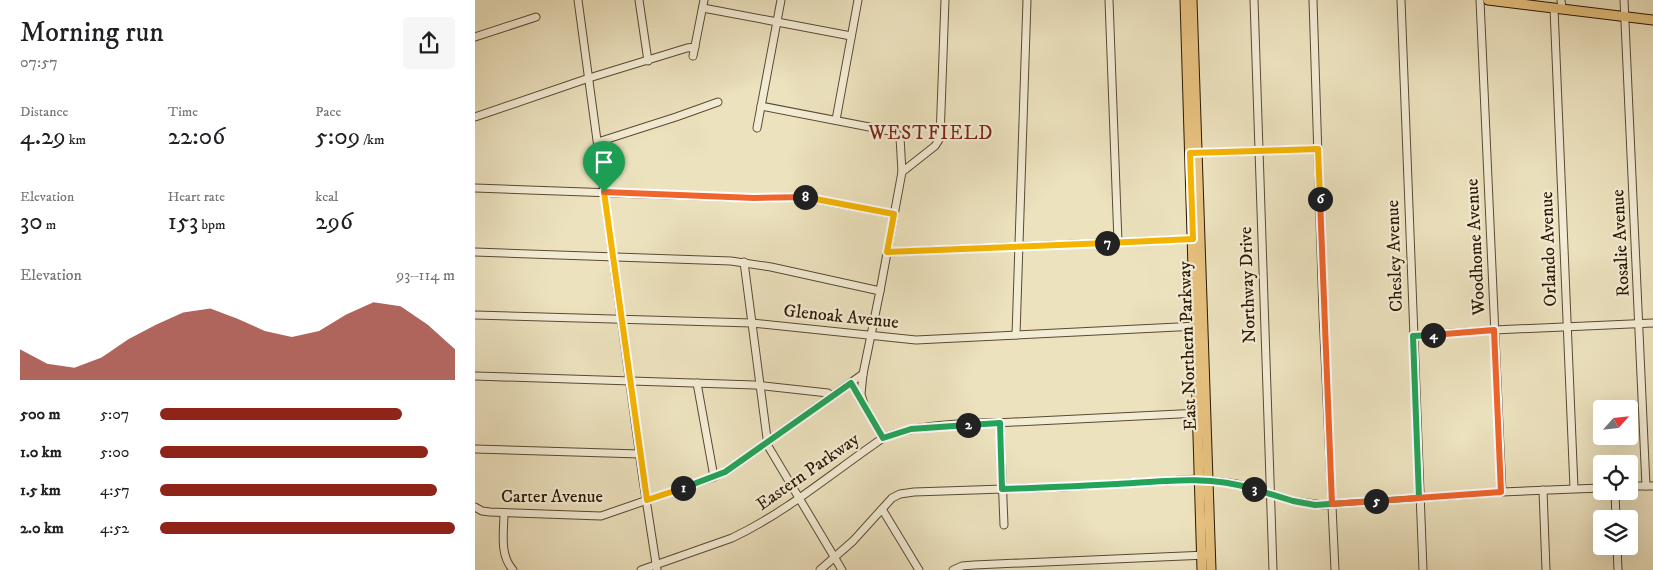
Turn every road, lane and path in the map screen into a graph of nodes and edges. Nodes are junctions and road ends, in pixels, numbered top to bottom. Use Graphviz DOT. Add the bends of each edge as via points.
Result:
graph roads {
  1 [pos="578,0"];
  2 [pos="639,0"];
  3 [pos="704,0"];
  4 [pos="781,0"];
  5 [pos="858,0"];
  6 [pos="945,0"];
  7 [pos="1027,0"];
  8 [pos="1109,0"];
  9 [pos="1185,0"];
  10 [pos="1192,0"];
  11 [pos="1253,0"];
  12 [pos="1313,0"];
  13 [pos="1401,0"];
  14 [pos="1480,0"];
  15 [pos="1488,0"];
  16 [pos="1624,0"];
  17 [pos="1499,1"];
  18 [pos="1559,5"];
  19 [pos="703,8"];
  20 [pos="1625,16"];
  21 [pos="536,17"];
  22 [pos="1653,20"];
  23 [pos="777,23"];
  24 [pos="851,36"];
  25 [pos="475,37"];
  26 [pos="695,47"];
  27 [pos="693,56"];
  28 [pos="648,60"];
  29 [pos="589,78"];
  30 [pos="1191,81"];
  31 [pos="717,102"];
  32 [pos="761,106"];
  33 [pos="475,117"];
  34 [pos="836,120"];
  35 [pos="757,128"];
  36 [pos="598,142"];
  37 [pos="1318,149"];
  38 [pos="1258,151"];
  39 [pos="1194,153"];
  40 [pos="902,172"];
  41 [pos="475,188"];
  42 [pos="604,192"];
  43 [pos="894,214"];
  44 [pos="1196,239"];
  45 [pos="1118,242"];
  46 [pos="1019,246"];
  47 [pos="475,252"];
  48 [pos="887,252"];
  49 [pos="613,256"];
  50 [pos="744,262"];
  51 [pos="880,291"];
  52 [pos="475,314"];
  53 [pos="622,319"];
  54 [pos="751,323"];
  55 [pos="1653,323"];
  56 [pos="1639,324"];
  57 [pos="1199,326"];
  58 [pos="1567,327"];
  59 [pos="1494,330"];
  60 [pos="1016,335"];
  61 [pos="871,336"];
  62 [pos="1413,336"];
  63 [pos="863,374"];
  64 [pos="475,376"];
  65 [pos="631,381"];
  66 [pos="697,383"];
  67 [pos="851,383"];
  68 [pos="760,386"];
  69 [pos="833,396"];
  70 [pos="863,404"];
  71 [pos="1202,413"];
  72 [pos="1000,423"];
  73 [pos="883,438"];
  74 [pos="767,442"];
  75 [pos="475,449"];
  76 [pos="640,454"];
  77 [pos="714,478"];
  78 [pos="1204,480"];
  79 [pos="1650,486"];
  80 [pos="1574,488"];
  81 [pos="1593,488"];
  82 [pos="1002,489"];
  83 [pos="1543,490"];
  84 [pos="1501,492"];
  85 [pos="1269,494"];
  86 [pos="799,498"];
  87 [pos="1419,498"];
  88 [pos="647,500"];
  89 [pos="1332,504"];
  90 [pos="475,507"];
  91 [pos="882,509"];
  92 [pos="505,513"];
  93 [pos="1005,525"];
  94 [pos="1206,555"];
  95 [pos="1617,555"];
  96 [pos="835,558"];
  97 [pos="657,567"];
  98 [pos="513,570"];
  99 [pos="641,570"];
  100 [pos="820,570"];
  101 [pos="842,570"];
  102 [pos="919,570"];
  103 [pos="953,570"];
  104 [pos="1202,570"];
  105 [pos="1211,570"];
  106 [pos="1273,570"];
  107 [pos="1335,570"];
  108 [pos="1423,570"];
  109 [pos="1546,570"];
  110 [pos="1618,570"];
  1 -- 29 [label="street"];
  2 -- 28 [label="street"];
  3 -- 19 [label="street"];
  4 -- 23 [label="street"];
  5 -- 24 [label="street"];
  6 -- 40 [label="street" via="940,138 935,146"];
  7 -- 46 [label="street"];
  8 -- 45 [label="street"];
  9 -- 30 [label="main road, East Northern Parkway"];
  10 -- 30 [label="main road, East Northern Parkway"];
  11 -- 38 [label="street, Northway Drive"];
  12 -- 37 [label="street"];
  13 -- 62 [label="street, Chesley Avenue"];
  14 -- 59 [label="street, Woodhome Avenue"];
  15 -- 17 [label="main road"];
  16 -- 20 [label="street, Rosalie Avenue"];
  17 -- 18 [label="main road"];
  18 -- 20 [label="main road"];
  18 -- 58 [label="street, Orlando Avenue"];
  19 -- 23 [label="street"];
  19 -- 26 [label="street"];
  20 -- 22 [label="main road"];
  20 -- 56 [label="street, Rosalie Avenue"];
  21 -- 25 [label="street"];
  23 -- 24 [label="street"];
  23 -- 32 [label="street"];
  24 -- 34 [label="street"];
  26 -- 27 [label="street"];
  26 -- 28 [label="street"];
  28 -- 29 [label="street"];
  29 -- 33 [label="street"];
  29 -- 36 [label="street"];
  30 -- 39 [label="main road, East Northern Parkway"];
  31 -- 36 [label="street"];
  32 -- 34 [label="street"];
  32 -- 35 [label="street"];
  34 -- 40 [label="street" via="897,133"];
  36 -- 42 [label="street"];
  37 -- 38 [label="street"];
  37 -- 89 [label="street"];
  38 -- 39 [label="street"];
  38 -- 85 [label="street, Northway Drive"];
  39 -- 44 [label="main road, East Northern Parkway"];
  40 -- 43 [label="street"];
  41 -- 42 [label="street"];
  42 -- 43 [label="street" via="803,197"];
  42 -- 49 [label="street"];
  43 -- 48 [label="street"];
  44 -- 45 [label="street"];
  44 -- 57 [label="main road, East Northern Parkway"];
  45 -- 46 [label="street"];
  46 -- 48 [label="street"];
  46 -- 60 [label="street"];
  47 -- 49 [label="street"];
  48 -- 51 [label="street"];
  49 -- 50 [label="street"];
  49 -- 53 [label="street"];
  50 -- 51 [label="street"];
  50 -- 54 [label="street"];
  51 -- 61 [label="street"];
  52 -- 53 [label="street, Glenoak Avenue"];
  53 -- 54 [label="street, Glenoak Avenue"];
  53 -- 65 [label="street"];
  54 -- 61 [label="street, Glenoak Avenue"];
  54 -- 68 [label="street"];
  55 -- 56 [label="street"];
  56 -- 58 [label="street"];
  56 -- 79 [label="street, Rosalie Avenue"];
  57 -- 60 [label="street, Glenoak Avenue"];
  57 -- 71 [label="main road, East Northern Parkway"];
  58 -- 59 [label="street"];
  58 -- 80 [label="street, Orlando Avenue"];
  59 -- 62 [label="street"];
  59 -- 84 [label="street, Woodhome Avenue"];
  60 -- 61 [label="street, Glenoak Avenue" via="921,340"];
  61 -- 63 [label="street"];
  62 -- 87 [label="street, Chesley Avenue"];
  63 -- 67 [label="street, Carter Avenue"];
  63 -- 70 [label="street"];
  64 -- 65 [label="street"];
  65 -- 66 [label="street"];
  65 -- 76 [label="street"];
  66 -- 68 [label="street"];
  66 -- 77 [label="street"];
  67 -- 69 [label="street, Carter Avenue"];
  67 -- 70 [label="street"];
  68 -- 69 [label="street"];
  68 -- 74 [label="street"];
  69 -- 74 [label="street, Carter Avenue"];
  70 -- 73 [label="street"];
  71 -- 72 [label="street, Eastern Parkway"];
  71 -- 78 [label="main road, East Northern Parkway"];
  72 -- 73 [label="street, Eastern Parkway" via="920,428"];
  72 -- 82 [label="street"];
  73 -- 86 [label="street, Eastern Parkway"];
  74 -- 77 [label="street, Carter Avenue"];
  74 -- 86 [label="street"];
  75 -- 76 [label="street"];
  76 -- 88 [label="street"];
  77 -- 88 [label="street, Carter Avenue"];
  78 -- 82 [label="street"];
  78 -- 85 [label="street" via="1237,484"];
  78 -- 94 [label="main road, East Northern Parkway"];
  80 -- 81 [label="street"];
  80 -- 83 [label="street"];
  82 -- 91 [label="street" via="905,493 892,498"];
  82 -- 93 [label="street"];
  83 -- 84 [label="street"];
  83 -- 109 [label="street"];
  84 -- 87 [label="street"];
  85 -- 89 [label="street" via="1301,503"];
  85 -- 106 [label="street, Northway Drive"];
  86 -- 96 [label="street"];
  86 -- 97 [label="street, Eastern Parkway" via="732,538"];
  87 -- 89 [label="street"];
  87 -- 108 [label="street, Chesley Avenue"];
  88 -- 92 [label="street, Carter Avenue" via="601,516"];
  88 -- 97 [label="street"];
  89 -- 107 [label="street"];
  90 -- 92 [label="street, Carter Avenue" via="485,512"];
  91 -- 96 [label="street"];
  91 -- 102 [label="street"];
  92 -- 98 [label="street" via="504,553"];
  94 -- 103 [label="street" via="974,565"];
  94 -- 104 [label="main road, East Northern Parkway"];
  94 -- 105 [label="main road, East Northern Parkway"];
  95 -- 110 [label="street"];
  96 -- 100 [label="street"];
  96 -- 101 [label="street"];
  97 -- 99 [label="street, Eastern Parkway"];
}
